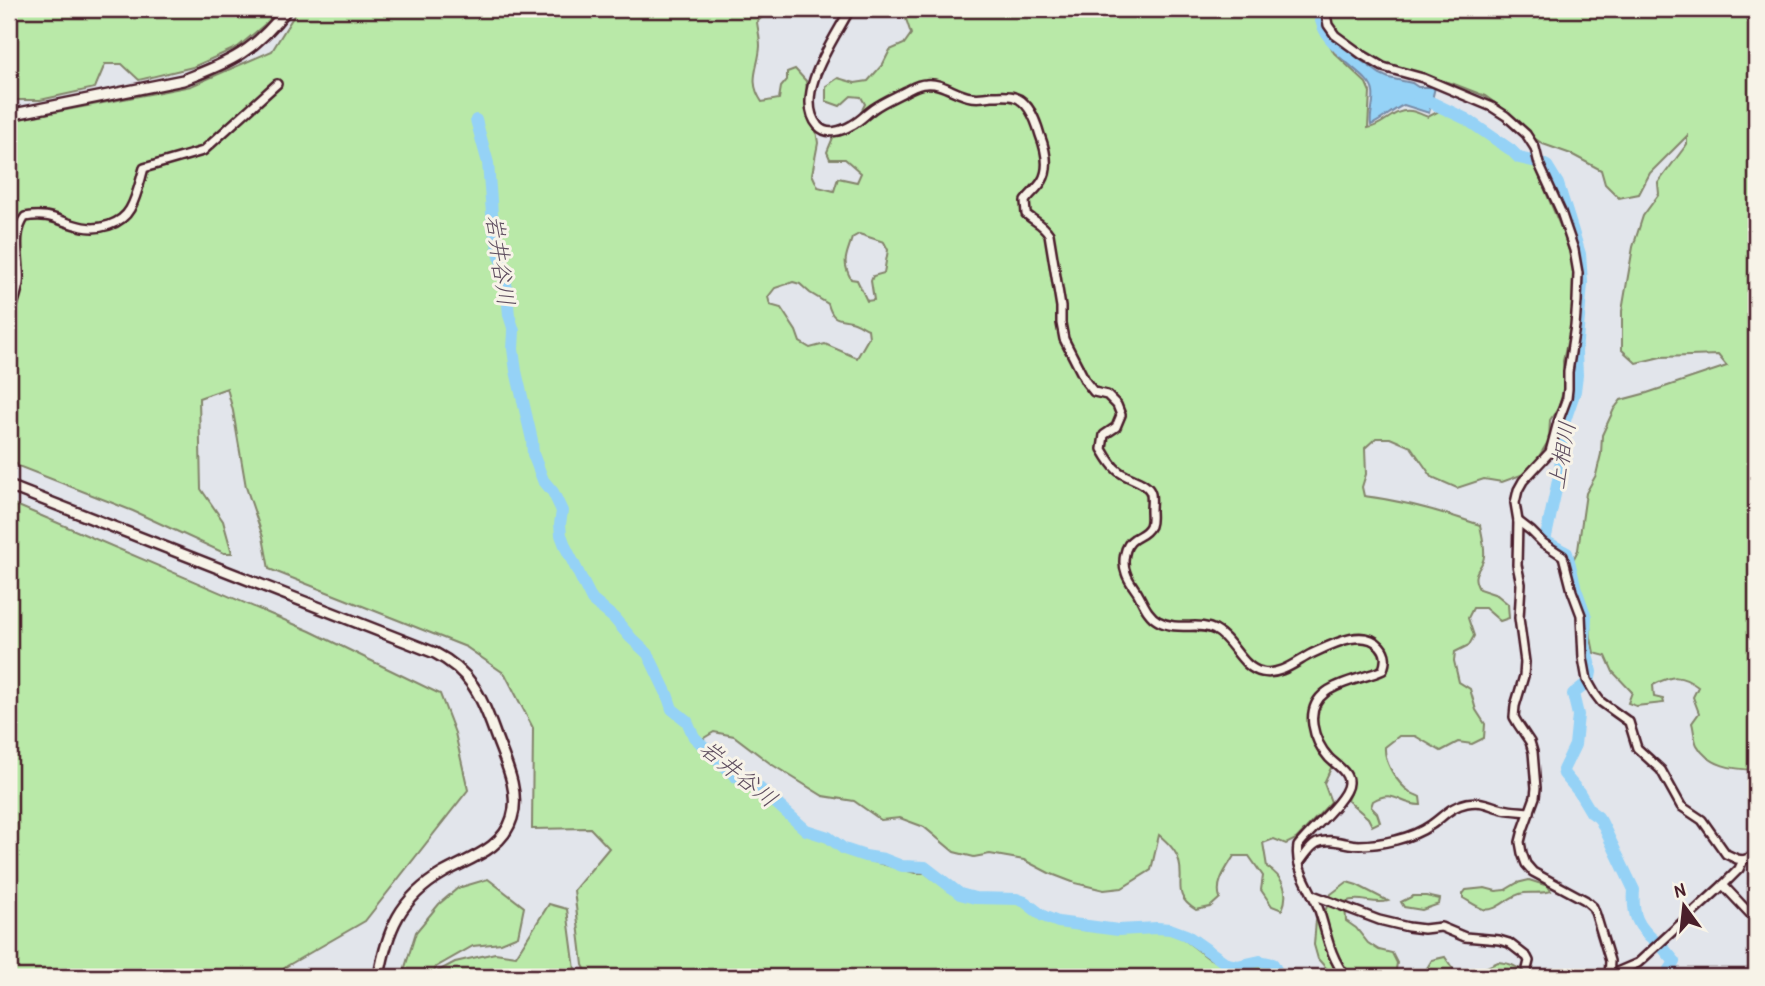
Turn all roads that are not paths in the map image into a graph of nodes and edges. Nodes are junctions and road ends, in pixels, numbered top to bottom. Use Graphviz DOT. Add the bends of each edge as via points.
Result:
graph roads {
  1 [pos="287,9"];
  2 [pos="850,9"];
  3 [pos="1325,9"];
  4 [pos="277,84"];
  5 [pos="9,115"];
  6 [pos="9,322"];
  7 [pos="9,486"];
  8 [pos="1518,521"];
  9 [pos="1530,812"];
  10 [pos="1756,853"];
  11 [pos="1743,860"];
  12 [pos="1299,863"];
  13 [pos="1723,885"];
  14 [pos="1313,895"];
  15 [pos="1756,920"];
  16 [pos="1610,976"];
  17 [pos="379,977"];
  18 [pos="1346,977"];
  19 [pos="1529,977"];
  1 -- 5 [label="street" via="270,31 235,58 183,80"];
  2 -- 12 [label="street" via="813,81 810,94 820,128 839,131 886,100 927,83 971,97 1014,97 1034,117 1047,164 1041,183 1025,201 1026,214 1049,234 1061,323 1070,354 1094,392 1107,395 1121,415 1116,427 1104,435 1102,449 1118,471 1149,489 1152,497 1148,529 1132,540 1124,560 1125,571 1149,614 1178,628 1215,630 1260,672 1285,669 1350,638 1373,639 1383,649 1383,670 1340,684 1315,705 1316,739 1346,774 1348,783 1337,804 1298,846"];
  3 -- 8 [label="street" via="1335,34 1361,54 1506,116 1535,148 1561,212 1578,273 1567,398 1550,452 1518,490"];
  4 -- 6 [label="street" via="203,151 144,168 131,208 113,223 82,227 51,216 25,216 18,235 19,284"];
  7 -- 17 [label="street" via="435,653 473,684 508,771 513,817 498,841 481,855 443,873 411,898 391,928"];
  8 -- 9 [label="street" via="1518,608 1525,662 1514,716 1534,752 1536,788"];
  8 -- 11 [label="street" via="1563,556 1583,620 1582,650 1595,694 1629,722 1637,748 1661,770 1681,806 1702,820 1726,854"];
  9 -- 12 [label="street" via="1481,802 1458,805 1433,824 1401,839 1378,844 1317,843"];
  9 -- 16 [label="street" via="1520,842 1526,864 1592,907 1610,961"];
  10 -- 11 [label="street"];
  11 -- 13 [label="street"];
  12 -- 14 [label="street"];
  13 -- 15 [label="street"];
  13 -- 16 [label="street" via="1638,963"];
  14 -- 18 [label="street" via="1336,965"];
  14 -- 19 [label="street" via="1408,927 1441,927 1465,937 1509,943 1527,957"];
}
